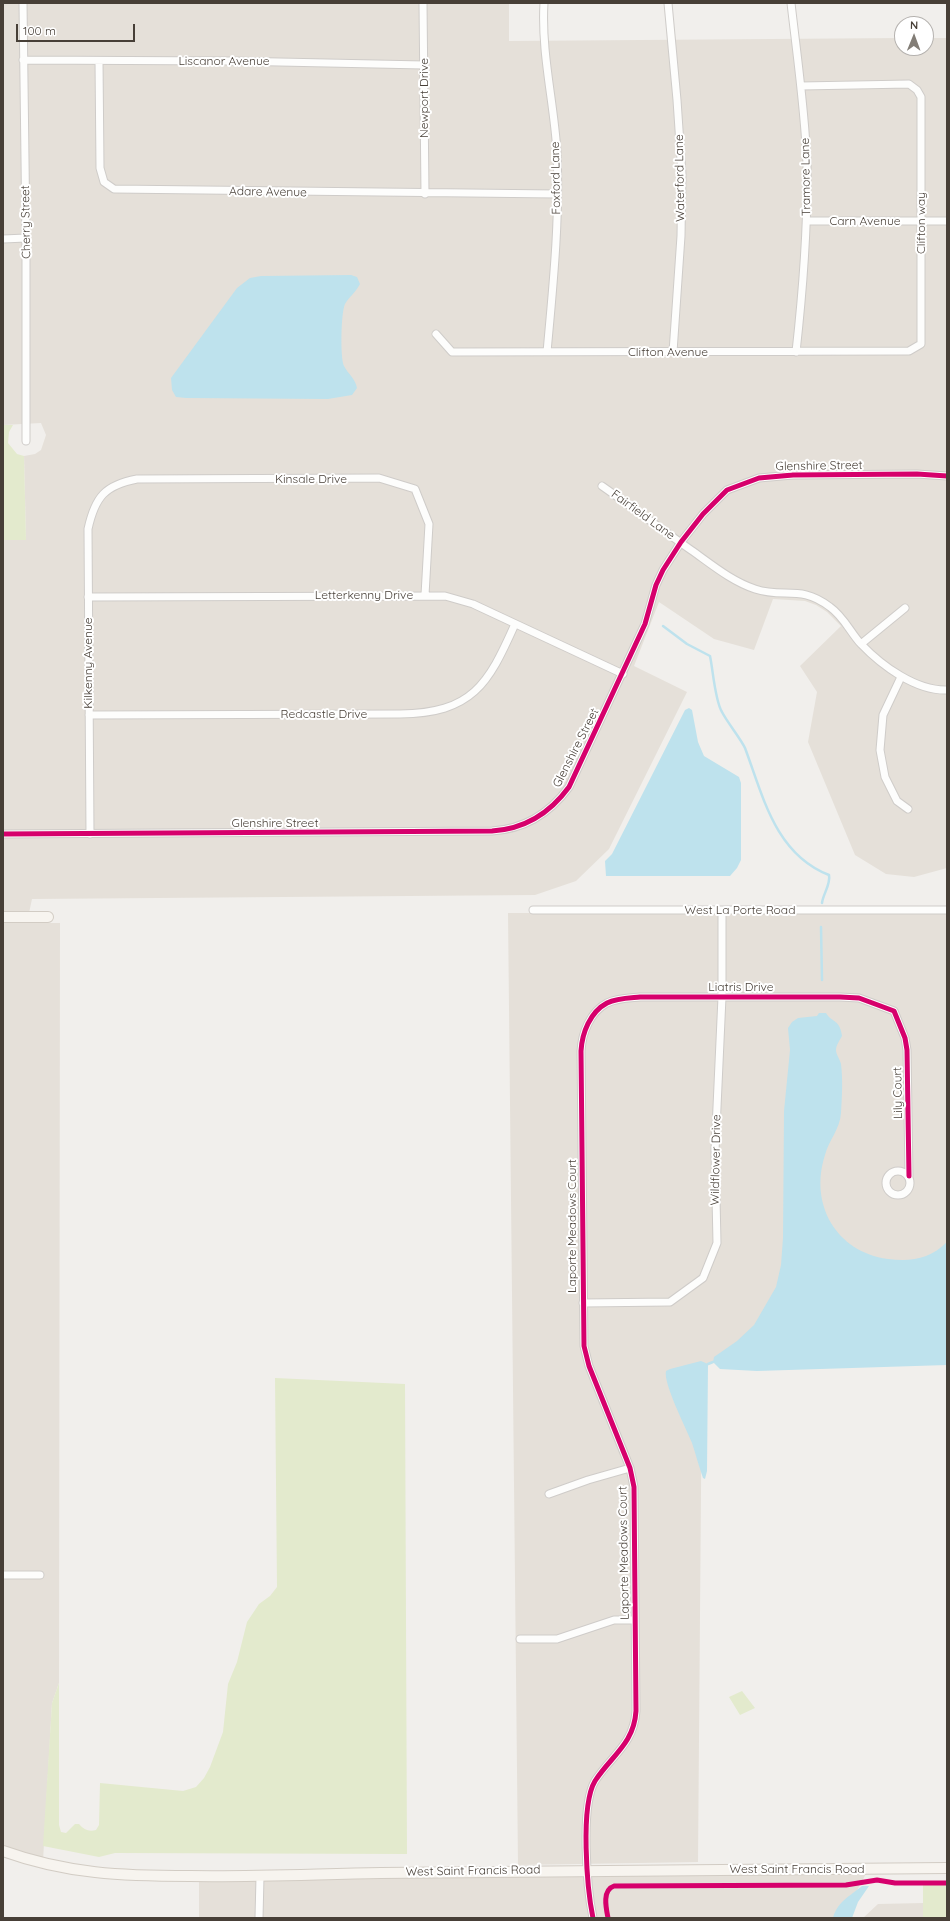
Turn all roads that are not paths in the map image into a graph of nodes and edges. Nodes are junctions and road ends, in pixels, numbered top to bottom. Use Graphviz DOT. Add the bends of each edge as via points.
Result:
graph roads {
  1 [pos="23,3"];
  2 [pos="423,3"];
  3 [pos="544,3"];
  4 [pos="668,3"];
  5 [pos="791,3"];
  6 [pos="23,60"];
  7 [pos="99,61"];
  8 [pos="424,65"];
  9 [pos="801,86"];
  10 [pos="425,194"];
  11 [pos="557,194"];
  12 [pos="807,221"];
  13 [pos="921,221"];
  14 [pos="947,221"];
  15 [pos="26,238"];
  16 [pos="3,239"];
  17 [pos="436,334"];
  18 [pos="910,351"];
  19 [pos="546,352"];
  20 [pos="673,352"];
  21 [pos="796,352"];
  22 [pos="26,441"];
  23 [pos="947,476"];
  24 [pos="602,486"];
  25 [pos="101,495"];
  26 [pos="680,542"];
  27 [pos="425,595"];
  28 [pos="88,597"];
  29 [pos="905,608"];
  30 [pos="515,624"];
  31 [pos="861,644"];
  32 [pos="623,674"];
  33 [pos="901,677"];
  34 [pos="947,690"];
  35 [pos="89,715"];
  36 [pos="908,809"];
  37 [pos="3,834"];
  38 [pos="90,834"];
  39 [pos="533,910"];
  40 [pos="722,910"];
  41 [pos="947,910"];
  42 [pos="3,917"];
  43 [pos="48,917"];
  44 [pos="722,997"];
  45 [pos="894,1011"];
  46 [pos="591,1016"];
  47 [pos="909,1176"];
  48 [pos="582,1303"];
  49 [pos="630,1468"];
  50 [pos="549,1494"];
  51 [pos="3,1575"];
  52 [pos="40,1575"];
  53 [pos="635,1620"];
  54 [pos="520,1639"];
  55 [pos="3,1851"];
  56 [pos="947,1868"];
  57 [pos="588,1870"];
  58 [pos="260,1877"];
  59 [pos="259,1918"];
  60 [pos="593,1918"];
  1 -- 6 [label="street, Cherry Street"];
  2 -- 8 [label="street, Newport Drive"];
  3 -- 11 [label="street, Foxford Lane" via="544,37 557,152"];
  4 -- 20 [label="street, Waterford Lane" via="682,174 681,236"];
  5 -- 9 [label="street, Tramore Lane"];
  6 -- 7 [label="street, Liscanor Avenue"];
  6 -- 15 [label="street, Cherry Street"];
  7 -- 8 [label="street, Liscanor Avenue"];
  7 -- 10 [label="street, Adare Avenue" via="100,168 104,182 114,189"];
  8 -- 10 [label="street, Newport Drive"];
  9 -- 12 [label="street, Tramore Lane" via="807,163"];
  9 -- 13 [label="street, Clifton way" via="909,84 916,90 921,97"];
  10 -- 11 [label="street, Adare Avenue"];
  11 -- 19 [label="street, Foxford Lane" via="556,248"];
  12 -- 13 [label="street, Carn Avenue"];
  12 -- 21 [label="street, Tramore Lane"];
  13 -- 14 [label="street, Carn Avenue"];
  13 -- 18 [label="street, Clifton way" via="921,344"];
  15 -- 16 [label="street"];
  15 -- 22 [label="street, Cherry Street"];
  17 -- 19 [label="street, Clifton Avenue" via="452,352"];
  18 -- 21 [label="street, Clifton Avenue"];
  19 -- 20 [label="street, Clifton Avenue"];
  20 -- 21 [label="street, Clifton Avenue"];
  23 -- 26 [label="street, Glenshire Street" via="793,475 759,478 727,490"];
  24 -- 26 [label="street, Fairfield Lane"];
  25 -- 27 [label="street, Kinsale Drive" via="120,482 138,479 379,478 415,489 429,524"];
  25 -- 28 [label="street, Kilkenny Avenue" via="92,512 88,529"];
  26 -- 31 [label="street, Fairfield Lane" via="729,577 756,590 801,593 821,601 838,614"];
  26 -- 32 [label="street, Glenshire Street" via="660,576 645,624"];
  27 -- 28 [label="street, Letterkenny Drive"];
  27 -- 30 [label="street, Letterkenny Drive" via="462,600"];
  28 -- 35 [label="street, Kilkenny Avenue"];
  29 -- 31 [label="street"];
  30 -- 32 [label="street, Letterkenny Drive"];
  30 -- 35 [label="street, Redcastle Drive" via="494,669 484,682 460,702 436,711 400,714"];
  31 -- 33 [label="street, Fairfield Lane"];
  32 -- 38 [label="street, Glenshire Street" via="569,787 554,806 541,816 514,828 492,831"];
  33 -- 34 [label="street, Fairfield Lane" via="937,690"];
  33 -- 36 [label="street" via="883,714 880,750 885,777 897,801"];
  35 -- 38 [label="street, Kilkenny Avenue"];
  37 -- 38 [label="street, Glenshire Street"];
  39 -- 40 [label="street, West La Porte Road"];
  40 -- 41 [label="street, West La Porte Road"];
  40 -- 44 [label="street, Wildflower Drive"];
  42 -- 43 [label="street"];
  44 -- 45 [label="street, Liatris Drive" via="859,998"];
  44 -- 46 [label="street, Liatris Drive" via="622,999 606,1003"];
  44 -- 48 [label="street, Wildflower Drive" via="715,1151 717,1243 704,1278 670,1302"];
  45 -- 47 [label="street, Lily Court" via="907,1050"];
  46 -- 48 [label="street, Laporte Meadows Court" via="581,1051"];
  48 -- 49 [label="street, Laporte Meadows Court" via="586,1358"];
  49 -- 50 [label="street"];
  49 -- 53 [label="street, Laporte Meadows Court" via="634,1487"];
  51 -- 52 [label="street"];
  53 -- 54 [label="street" via="614,1620 558,1639"];
  53 -- 57 [label="street, Laporte Meadows Court" via="636,1720 627,1743 599,1776 590,1793 587,1816"];
  55 -- 58 [label="street, West Saint Francis Road" via="51,1866 92,1873 125,1876"];
  56 -- 57 [label="street, West Saint Francis Road"];
  57 -- 58 [label="street, West Saint Francis Road"];
  57 -- 60 [label="street, Laporte Meadows Court" via="589,1900"];
  58 -- 59 [label="street"];
}
